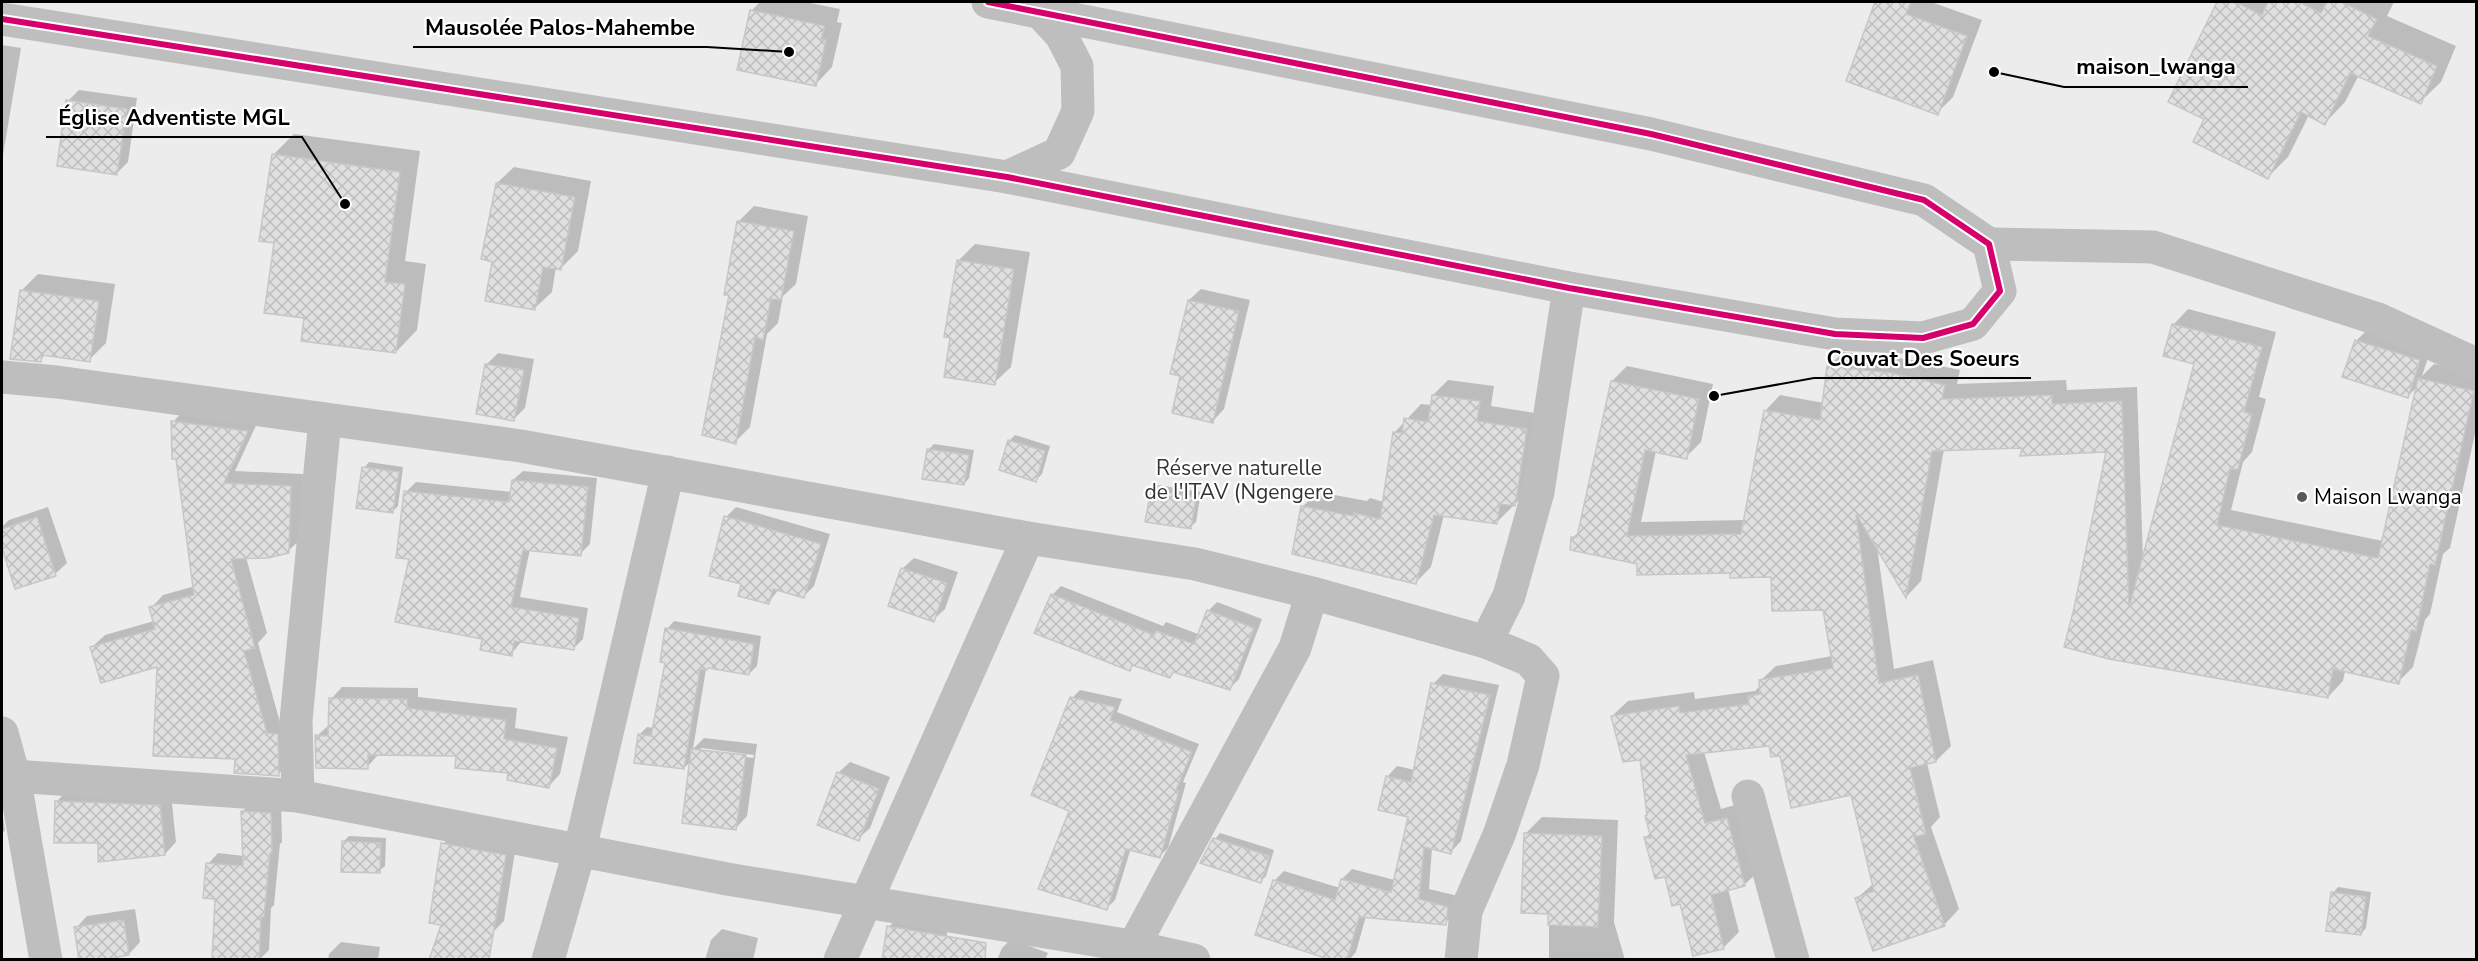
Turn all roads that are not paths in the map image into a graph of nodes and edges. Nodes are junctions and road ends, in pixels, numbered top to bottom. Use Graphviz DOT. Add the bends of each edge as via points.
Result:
graph roads {
  1 [pos="988,2"];
  2 [pos="1038,10"];
  3 [pos="2,19"];
  4 [pos="1007,177"];
  5 [pos="1989,244"];
  6 [pos="1569,288"];
  7 [pos="2476,363"];
  8 [pos="2,377"];
  9 [pos="325,420"];
  10 [pos="668,472"];
  11 [pos="1028,538"];
  12 [pos="1312,592"];
  13 [pos="1486,642"];
  14 [pos="2,733"];
  15 [pos="8,777"];
  16 [pos="298,796"];
  17 [pos="1748,796"];
  18 [pos="580,849"];
  19 [pos="865,900"];
  20 [pos="1129,953"];
  21 [pos="46,960"];
  22 [pos="549,960"];
  23 [pos="840,960"];
  24 [pos="1194,960"];
  25 [pos="1461,960"];
  26 [pos="1793,960"];
  1 -- 2 [label="street"];
  2 -- 4 [label="street" via="1061,35 1077,66 1078,111 1059,153"];
  2 -- 5 [label="street" via="1651,134 1924,200"];
  3 -- 4 [label="street"];
  4 -- 6 [label="street"];
  5 -- 6 [label="street" via="2000,291 1973,324 1923,338 1835,334"];
  5 -- 7 [label="street" via="2153,247 2378,319"];
  6 -- 13 [label="street" via="1538,492 1509,596"];
  8 -- 9 [label="street"];
  9 -- 10 [label="street" via="521,446"];
  9 -- 16 [label="street" via="296,720"];
  10 -- 11 [label="street"];
  10 -- 18 [label="street"];
  11 -- 12 [label="street" via="1195,564"];
  11 -- 19 [label="street"];
  12 -- 13 [label="street"];
  12 -- 20 [label="street" via="1295,648"];
  13 -- 25 [label="street" via="1529,660 1543,676 1523,765 1499,835 1466,911"];
  14 -- 15 [label="street"];
  15 -- 16 [label="street"];
  15 -- 21 [label="street"];
  16 -- 18 [label="street"];
  17 -- 26 [label="street"];
  18 -- 19 [label="street" via="727,879"];
  18 -- 22 [label="street"];
  19 -- 20 [label="street"];
  19 -- 23 [label="street"];
  20 -- 24 [label="street"];
}
